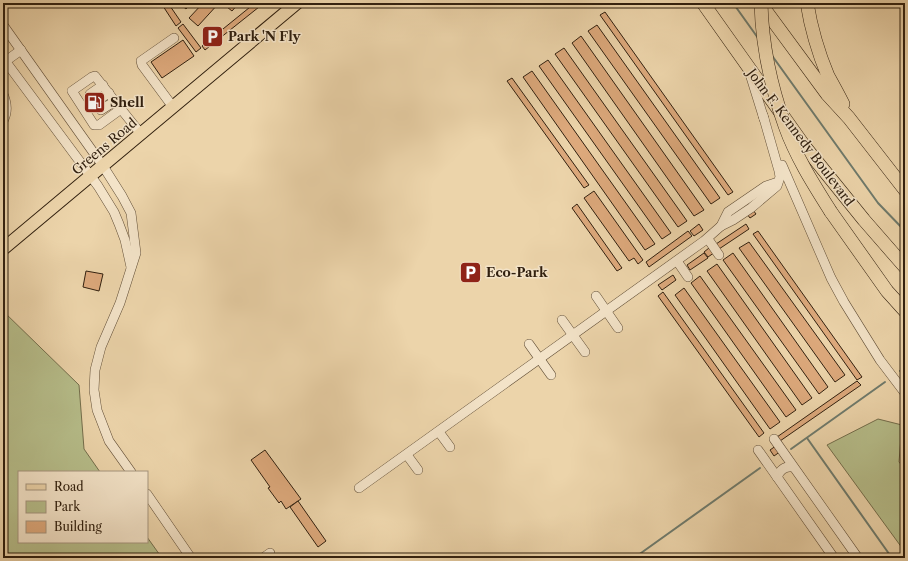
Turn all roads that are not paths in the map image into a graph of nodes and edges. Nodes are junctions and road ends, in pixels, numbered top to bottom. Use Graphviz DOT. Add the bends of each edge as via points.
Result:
graph roads {
  1 [pos="297,3"];
  2 [pos="703,3"];
  3 [pos="760,3"];
  4 [pos="807,3"];
  5 [pos="3,25"];
  6 [pos="174,38"];
  7 [pos="21,50"];
  8 [pos="4,61"];
  9 [pos="747,66"];
  10 [pos="106,89"];
  11 [pos="3,94"];
  12 [pos="93,98"];
  13 [pos="115,101"];
  14 [pos="83,105"];
  15 [pos="173,107"];
  16 [pos="121,109"];
  17 [pos="101,110"];
  18 [pos="763,115"];
  19 [pos="68,116"];
  20 [pos="849,118"];
  21 [pos="3,121"];
  22 [pos="141,134"];
  23 [pos="103,166"];
  24 [pos="91,176"];
  25 [pos="905,190"];
  26 [pos="706,240"];
  27 [pos="3,249"];
  28 [pos="717,256"];
  29 [pos="675,262"];
  30 [pos="131,267"];
  31 [pos="905,267"];
  32 [pos="686,278"];
  33 [pos="596,296"];
  34 [pos="905,311"];
  35 [pos="607,312"];
  36 [pos="562,320"];
  37 [pos="618,328"];
  38 [pos="573,336"];
  39 [pos="529,344"];
  40 [pos="585,352"];
  41 [pos="540,360"];
  42 [pos="551,375"];
  43 [pos="905,393"];
  44 [pos="439,432"];
  45 [pos="774,439"];
  46 [pos="450,447"];
  47 [pos="758,450"];
  48 [pos="407,455"];
  49 [pos="793,467"];
  50 [pos="418,470"];
  51 [pos="130,471"];
  52 [pos="777,477"];
  53 [pos="359,488"];
  54 [pos="148,495"];
  55 [pos="855,557"];
  56 [pos="191,558"];
  57 [pos="834,558"];
  1 -- 15 [label="main road, Greens Road"];
  2 -- 9 [label="highway, John F. Kennedy Boulevard"];
  3 -- 20 [label="highway" via="827,94"];
  3 -- 34 [label="highway, bridge" via="770,76 785,127 806,172 887,291"];
  4 -- 20 [label="highway" via="810,24 820,54"];
  5 -- 7 [label="street"];
  6 -- 15 [label="street" via="141,61"];
  7 -- 8 [label="street"];
  7 -- 19 [label="street"];
  8 -- 24 [label="street"];
  9 -- 18 [label="street"];
  9 -- 31 [label="highway, John F. Kennedy Boulevard" via="805,147"];
  10 -- 12 [label="street"];
  10 -- 13 [label="street"];
  10 -- 14 [label="street" via="95,76 92,77 72,91"];
  11 -- 21 [label="street" via="7,110"];
  13 -- 16 [label="street"];
  13 -- 17 [label="street"];
  14 -- 16 [label="street" via="94,125 99,125"];
  14 -- 19 [label="street"];
  15 -- 22 [label="main road, Greens Road"];
  16 -- 22 [label="street"];
  18 -- 26 [label="street" via="776,159 777,182 751,208 712,232"];
  18 -- 43 [label="street" via="831,278 880,360"];
  19 -- 23 [label="street"];
  20 -- 25 [label="highway"];
  22 -- 23 [label="main road, Greens Road"];
  23 -- 24 [label="main road, Greens Road"];
  23 -- 30 [label="street" via="131,213 136,253"];
  24 -- 27 [label="main road, Greens Road"];
  24 -- 30 [label="street" via="120,224"];
  26 -- 28 [label="street"];
  26 -- 29 [label="street"];
  29 -- 32 [label="street"];
  29 -- 35 [label="street"];
  30 -- 51 [label="street" via="120,303 101,347 95,370 94,390 97,410 109,441"];
  33 -- 35 [label="street"];
  35 -- 37 [label="street"];
  35 -- 38 [label="street"];
  36 -- 38 [label="street"];
  38 -- 40 [label="street"];
  38 -- 41 [label="street"];
  39 -- 41 [label="street"];
  41 -- 42 [label="street"];
  41 -- 44 [label="street"];
  44 -- 46 [label="street"];
  44 -- 48 [label="street"];
  45 -- 49 [label="street"];
  47 -- 52 [label="street"];
  48 -- 50 [label="street"];
  48 -- 53 [label="street"];
  49 -- 52 [label="street" via="784,468"];
  49 -- 55 [label="street"];
  52 -- 57 [label="street"];
  54 -- 56 [label="street"];
}
